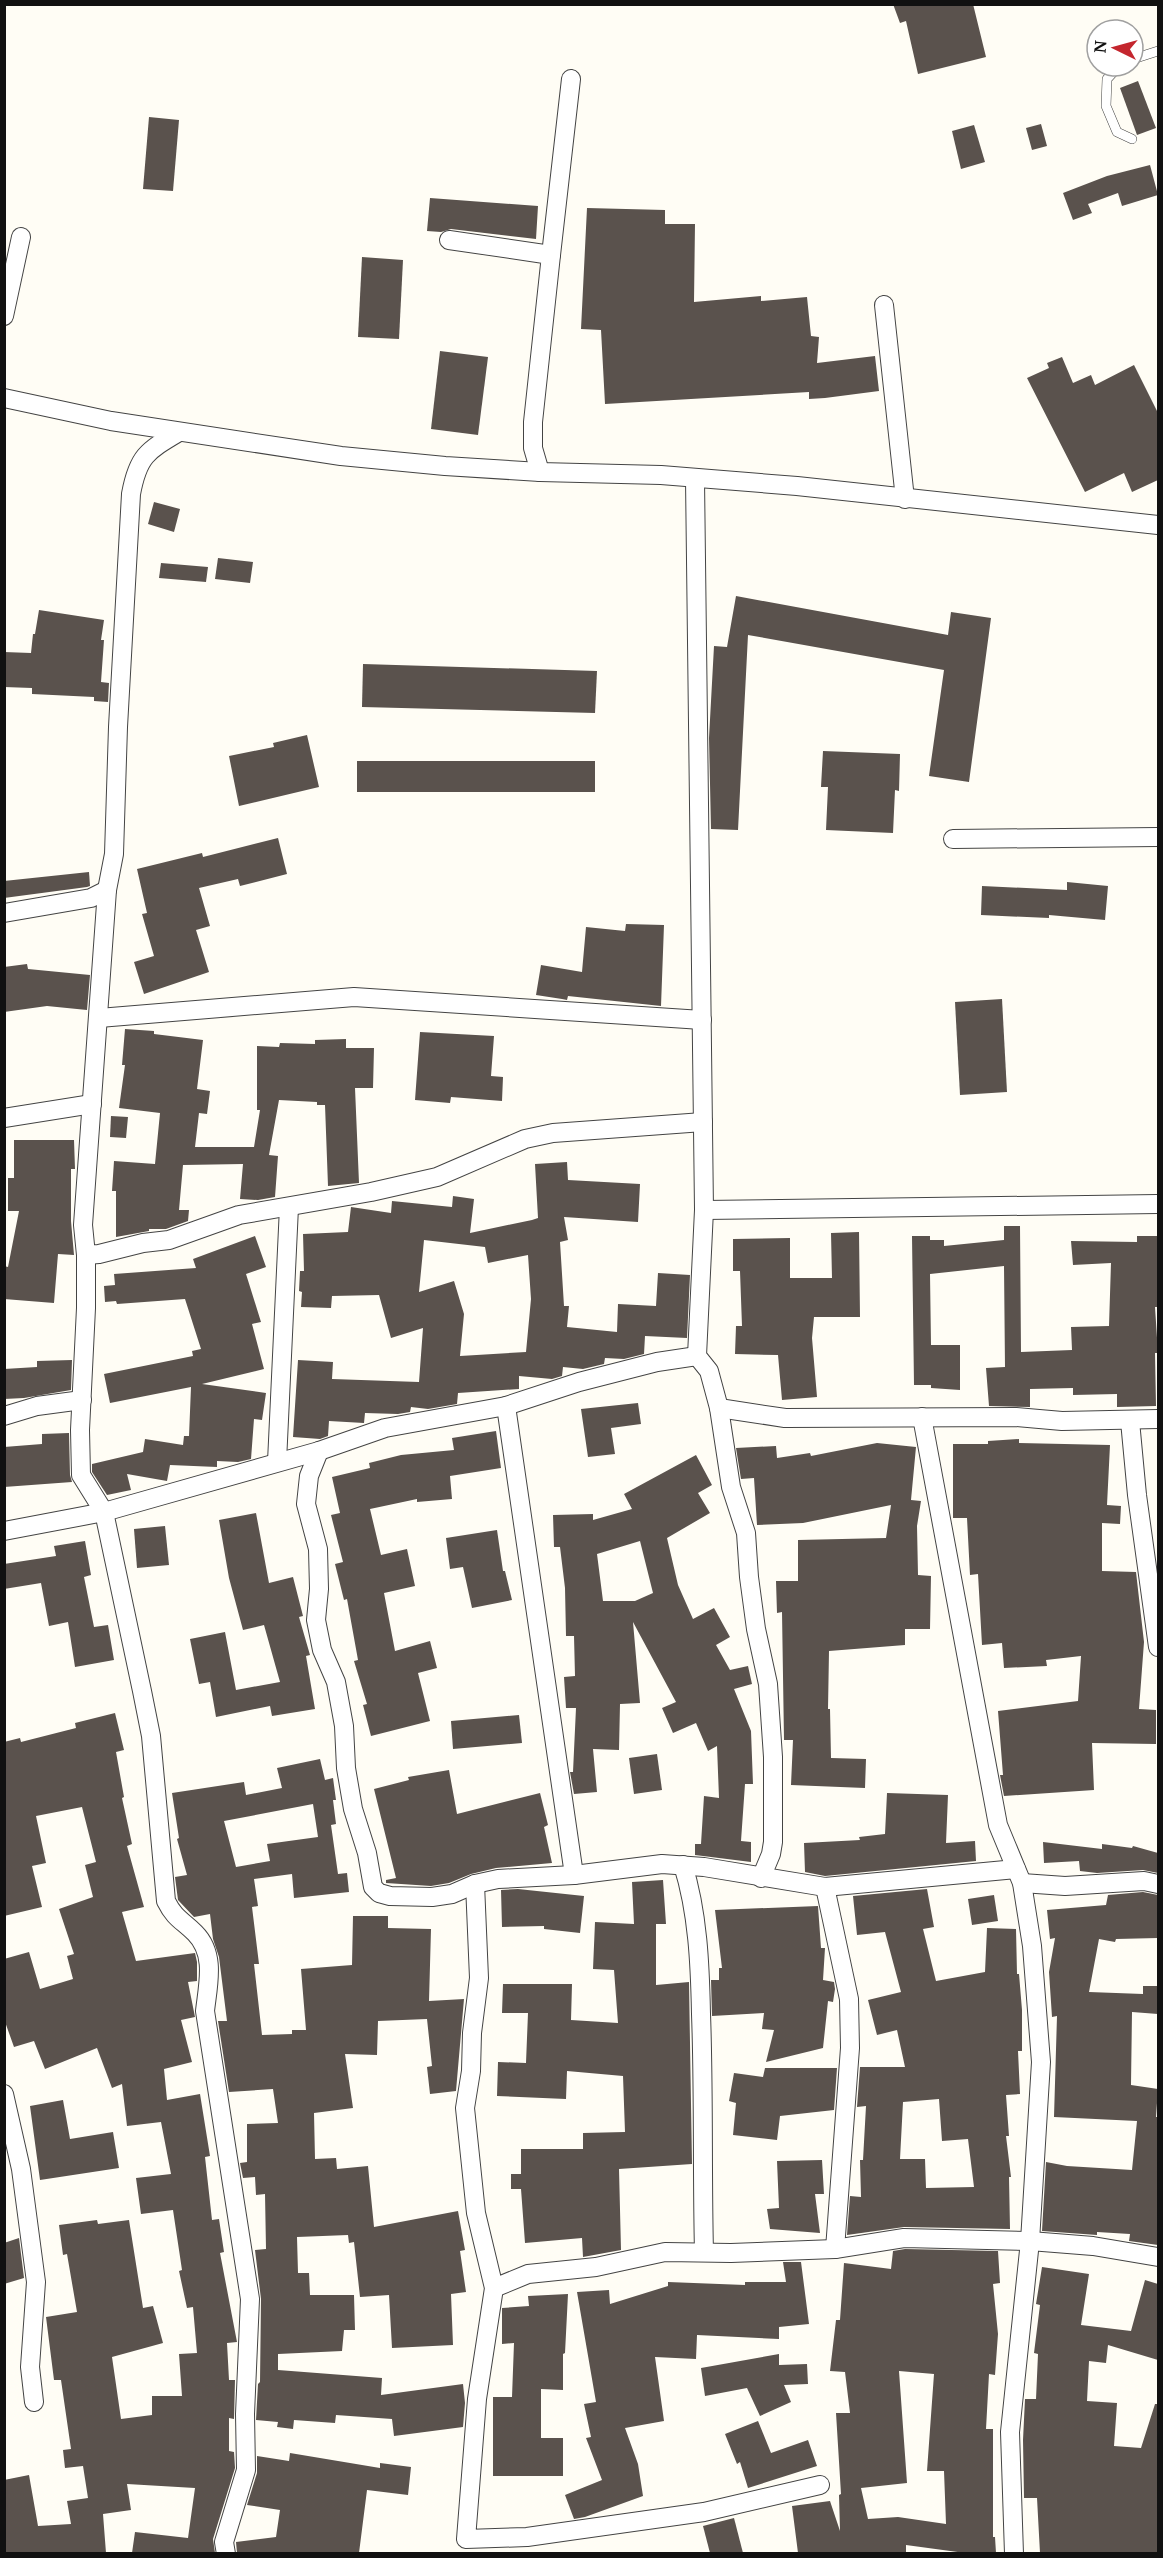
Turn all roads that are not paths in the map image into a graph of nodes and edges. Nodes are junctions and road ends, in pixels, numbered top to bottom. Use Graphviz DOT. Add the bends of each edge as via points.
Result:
graph roads {
  1 [pos="1108,78"];
  2 [pos="571,79"];
  3 [pos="1132,139"];
  4 [pos="21,237"];
  5 [pos="449,240"];
  6 [pos="550,255"];
  7 [pos="884,305"];
  8 [pos="4,316"];
  9 [pos="4,398"];
  10 [pos="179,432"];
  11 [pos="540,472"];
  12 [pos="695,479"];
  13 [pos="905,499"];
  14 [pos="1158,525"];
  15 [pos="1158,837"];
  16 [pos="953,839"];
  17 [pos="107,890"];
  18 [pos="4,913"];
  19 [pos="99,1018"];
  20 [pos="702,1020"];
  21 [pos="92,1104"];
  22 [pos="4,1118"];
  23 [pos="703,1122"];
  24 [pos="1158,1204"];
  25 [pos="289,1207"];
  26 [pos="705,1210"];
  27 [pos="86,1255"];
  28 [pos="697,1356"];
  29 [pos="82,1400"];
  30 [pos="506,1406"];
  31 [pos="719,1408"];
  32 [pos="4,1416"];
  33 [pos="921,1417"];
  34 [pos="1158,1419"];
  35 [pos="1130,1421"];
  36 [pos="319,1451"];
  37 [pos="277,1462"];
  38 [pos="104,1512"];
  39 [pos="4,1531"];
  40 [pos="1158,1647"];
  41 [pos="683,1865"];
  42 [pos="704,1867"];
  43 [pos="574,1875"];
  44 [pos="1019,1876"];
  45 [pos="761,1878"];
  46 [pos="475,1884"];
  47 [pos="1158,1884"];
  48 [pos="825,1887"];
  49 [pos="692,1895"];
  50 [pos="4,2094"];
  51 [pos="1030,2241"];
  52 [pos="835,2248"];
  53 [pos="704,2252"];
  54 [pos="1158,2257"];
  55 [pos="494,2288"];
  56 [pos="34,2402"];
  57 [pos="820,2485"];
  58 [pos="226,2553"];
  59 [pos="1014,2553"];
  1 -- 3 [label="lane" via="1106,106 1116,132"];
  2 -- 6 [label="street"];
  4 -- 8 [label="street"];
  5 -- 6 [label="street"];
  6 -- 11 [label="street" via="533,422 533,448"];
  7 -- 13 [label="street"];
  9 -- 10 [label="street"];
  10 -- 11 [label="street" via="341,456"];
  10 -- 17 [label="street" via="143,457 131,494 114,854"];
  11 -- 12 [label="street"];
  12 -- 13 [label="street"];
  12 -- 20 [label="street"];
  13 -- 14 [label="street"];
  15 -- 16 [label="street"];
  17 -- 18 [label="street" via="91,898"];
  17 -- 19 [label="street"];
  19 -- 20 [label="street" via="354,997"];
  19 -- 21 [label="street"];
  20 -- 23 [label="street"];
  21 -- 22 [label="street"];
  21 -- 27 [label="street" via="83,1225"];
  23 -- 25 [label="street" via="553,1133 525,1139 437,1177"];
  23 -- 26 [label="street"];
  24 -- 26 [label="street"];
  25 -- 27 [label="street" via="239,1215 169,1240"];
  25 -- 37 [label="street"];
  26 -- 28 [label="street"];
  27 -- 29 [label="street"];
  28 -- 30 [label="street" via="623,1370"];
  28 -- 31 [label="street" via="709,1371"];
  29 -- 32 [label="street" via="37,1406"];
  29 -- 38 [label="street" via="81,1474"];
  30 -- 36 [label="street" via="385,1428"];
  30 -- 43 [label="street"];
  31 -- 33 [label="street" via="785,1418"];
  31 -- 45 [label="street" via="730,1487 746,1533 754,1618 768,1684 773,1757 772,1842"];
  33 -- 35 [label="street"];
  33 -- 44 [label="street" via="998,1825"];
  34 -- 35 [label="street"];
  35 -- 40 [label="street"];
  36 -- 37 [label="street"];
  36 -- 46 [label="street" via="309,1476 306,1504 318,1549 316,1620 322,1650 336,1682 353,1809 373,1887 384,1895 432,1897"];
  37 -- 38 [label="street"];
  38 -- 39 [label="street"];
  38 -- 58 [label="street" via="151,1736 166,1901 174,1916 207,1949 209,1970 204,2011 250,2299 246,2470 224,2542"];
  41 -- 42 [label="street"];
  41 -- 43 [label="street"];
  41 -- 49 [label="street"];
  42 -- 45 [label="street"];
  42 -- 49 [label="street"];
  43 -- 46 [label="street"];
  44 -- 47 [label="street" via="1065,1886 1144,1881"];
  44 -- 48 [label="street"];
  44 -- 51 [label="street" via="1032,1946 1041,2062"];
  45 -- 48 [label="street"];
  46 -- 55 [label="street" via="479,1978 465,2108 476,2213"];
  48 -- 52 [label="street" via="849,2009 850,2048"];
  49 -- 53 [label="street" via="703,2057"];
  50 -- 56 [label="street" via="21,2169 36,2282 30,2367"];
  51 -- 52 [label="street" via="904,2238"];
  51 -- 54 [label="street"];
  51 -- 59 [label="street" via="1010,2432"];
  52 -- 53 [label="street"];
  53 -- 55 [label="street" via="665,2252 596,2267 528,2274"];
  55 -- 57 [label="street" via="477,2399 466,2539 527,2537 704,2512"];
}
